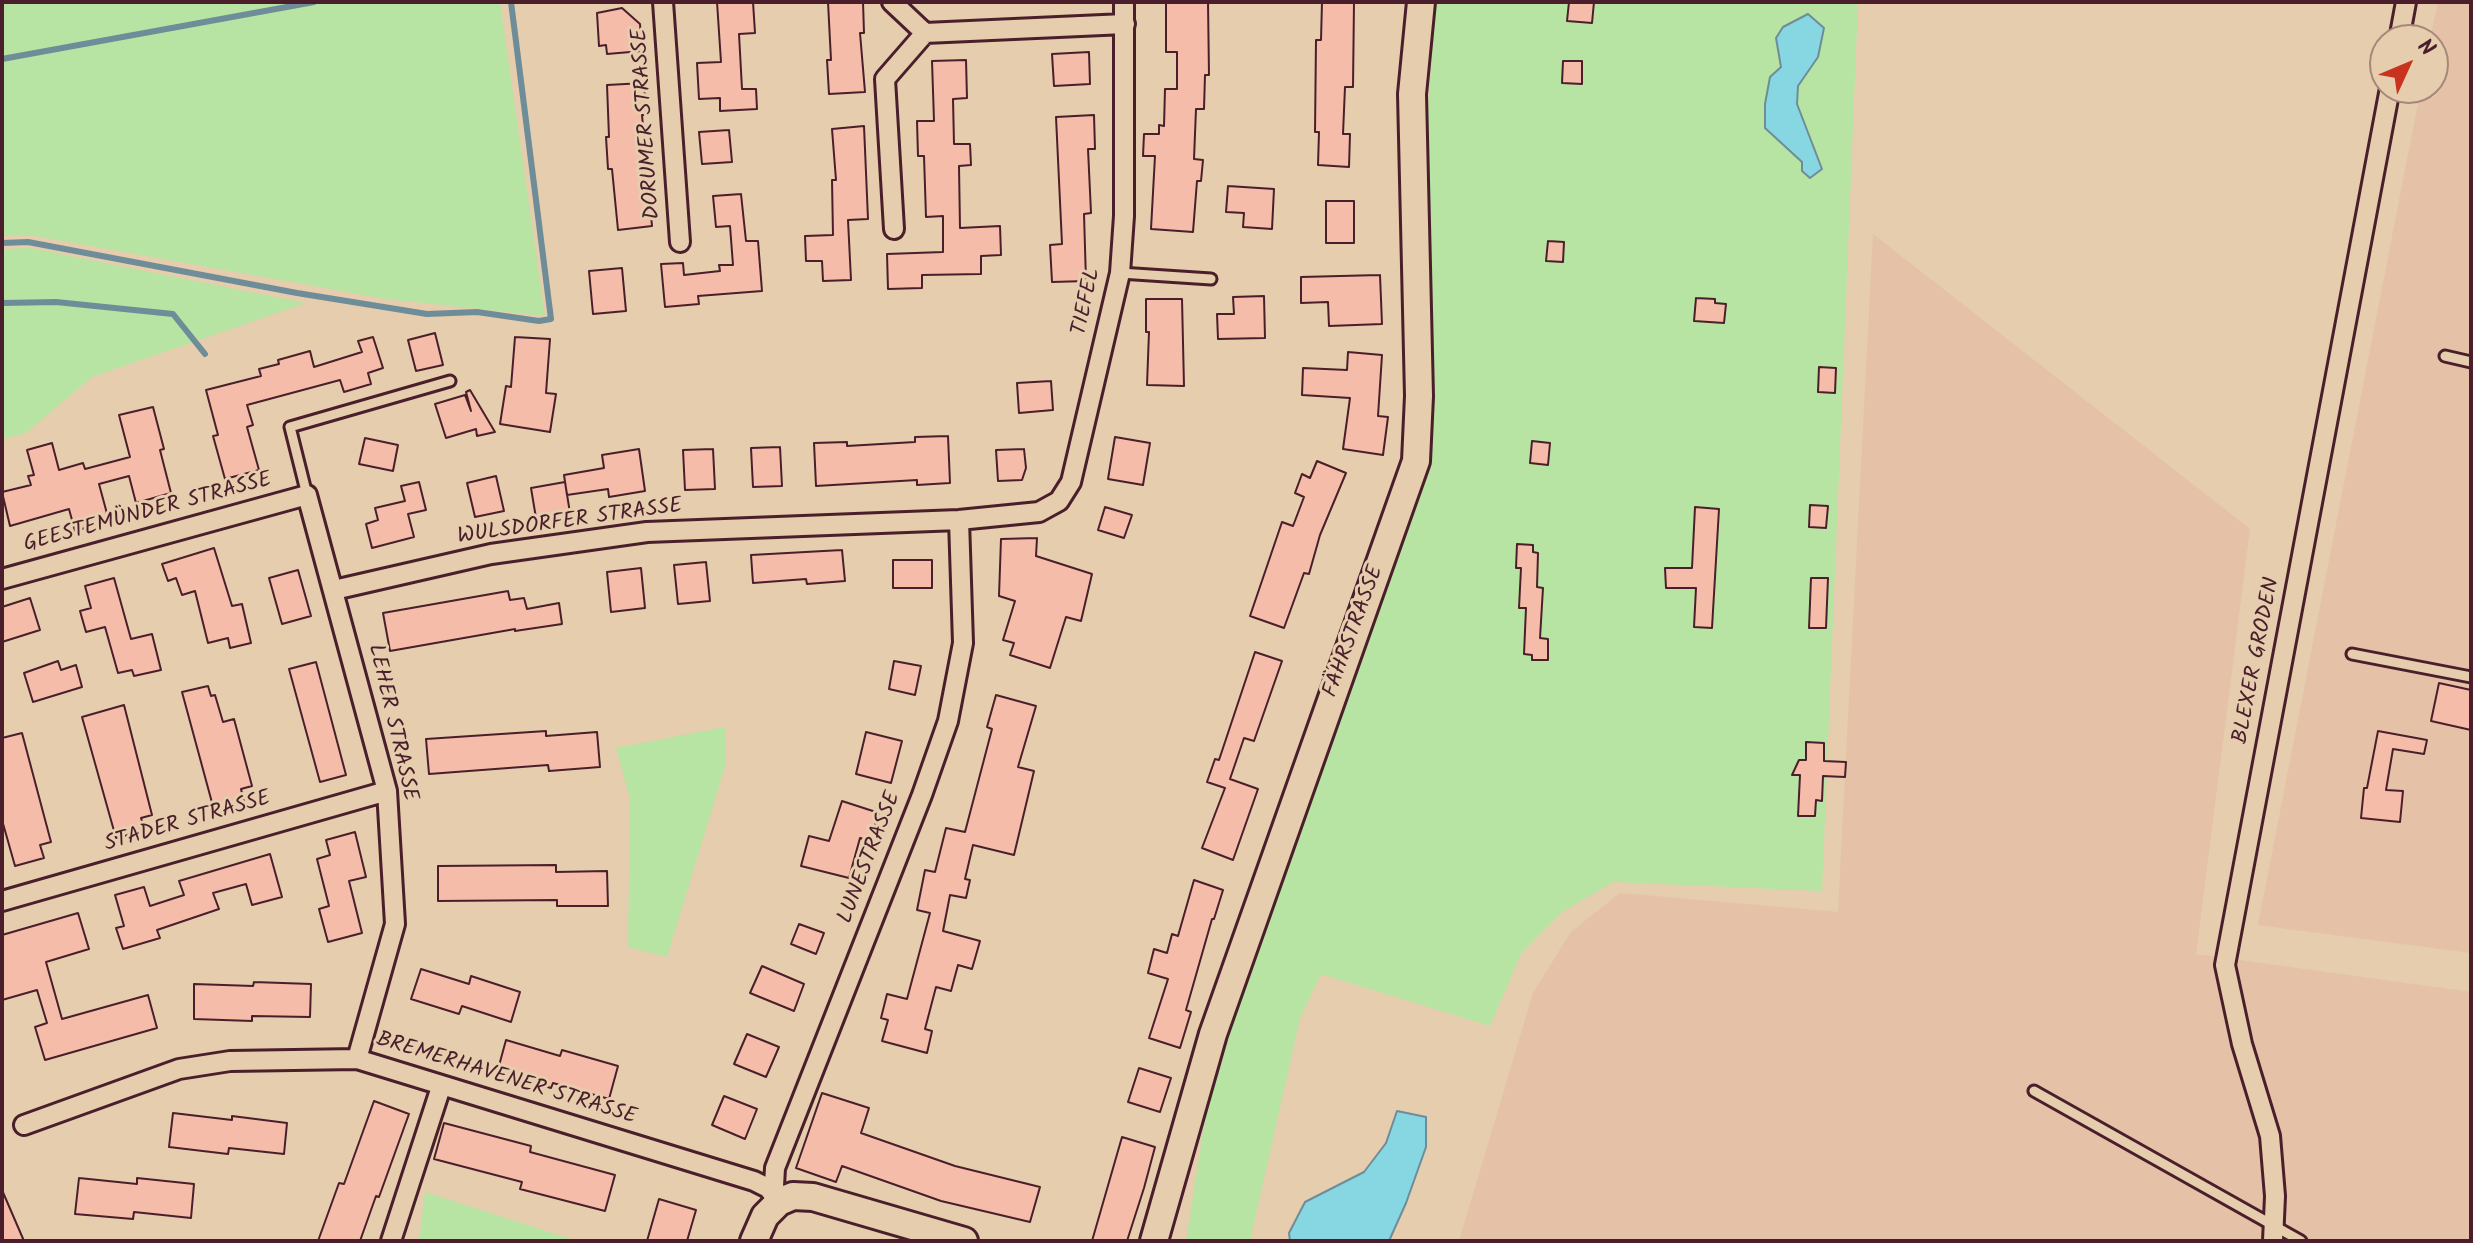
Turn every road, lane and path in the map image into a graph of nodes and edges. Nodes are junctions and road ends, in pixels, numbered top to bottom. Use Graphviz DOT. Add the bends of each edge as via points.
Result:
graph roads {
  1 [pos="663,2"];
  2 [pos="892,2"];
  3 [pos="1124,2"];
  4 [pos="1421,2"];
  5 [pos="2406,2"];
  6 [pos="1125,24"];
  7 [pos="2402,24"];
  8 [pos="925,33"];
  9 [pos="2387,104"];
  10 [pos="894,229"];
  11 [pos="680,242"];
  12 [pos="1120,273"];
  13 [pos="1211,279"];
  14 [pos="2445,356"];
  15 [pos="2471,362"];
  16 [pos="450,381"];
  17 [pos="307,495"];
  18 [pos="959,520"];
  19 [pos="2,579"];
  20 [pos="334,590"];
  21 [pos="2352,654"];
  22 [pos="2471,677"];
  23 [pos="387,791"];
  24 [pos="2,901"];
  25 [pos="357,1059"];
  26 [pos="441,1087"];
  27 [pos="2034,1091"];
  28 [pos="24,1125"];
  29 [pos="779,1202"];
  30 [pos="2273,1234"];
  31 [pos="391,1241"];
  32 [pos="754,1241"];
  33 [pos="964,1241"];
  34 [pos="1154,1241"];
  35 [pos="2301,1241"];
  1 -- 11 [label="street, DORUMER STRASSE"];
  2 -- 8 [label="street"];
  3 -- 6 [label="street, TIEFEL"];
  4 -- 34 [label="street, FÄHRSTRASSE" via="1412,94 1416,461 1213,1034"];
  5 -- 7 [label="street"];
  6 -- 8 [label="street"];
  6 -- 12 [label="street, TIEFEL"];
  8 -- 10 [label="street" via="885,79"];
  9 -- 30 [label="street, BLEXER GRODEN" via="2225,965 2270,1136"];
  12 -- 13 [label="lane"];
  12 -- 18 [label="street, TIEFEL" via="1071,482 1059,501 1039,512"];
  14 -- 15 [label="lane"];
  16 -- 17 [label="lane" via="290,427"];
  17 -- 19 [label="street, GEESTEMÜNDER STRASSE"];
  17 -- 20 [label="street, LEHER STRASSE"];
  18 -- 20 [label="street, WULSDORFER STRASSE" via="647,532 491,554"];
  18 -- 29 [label="street, LUNESTRASSE" via="963,643 948,721 775,1168"];
  20 -- 23 [label="street, LEHER STRASSE"];
  21 -- 22 [label="lane"];
  23 -- 24 [label="street, STADER STRASSE"];
  23 -- 25 [label="street, LEHER STRASSE" via="395,924"];
  25 -- 26 [label="street, BREMERHAVENER STRASSE"];
  25 -- 28 [label="street, BREMERHAVENER STRASSE" via="230,1061 179,1069"];
  26 -- 29 [label="street, BREMERHAVENER STRASSE" via="754,1181"];
  26 -- 31 [label="street"];
  27 -- 30 [label="lane"];
  29 -- 32 [label="street" via="765,1216"];
  29 -- 33 [label="street" via="813,1197"];
  30 -- 35 [label="lane"];
}
